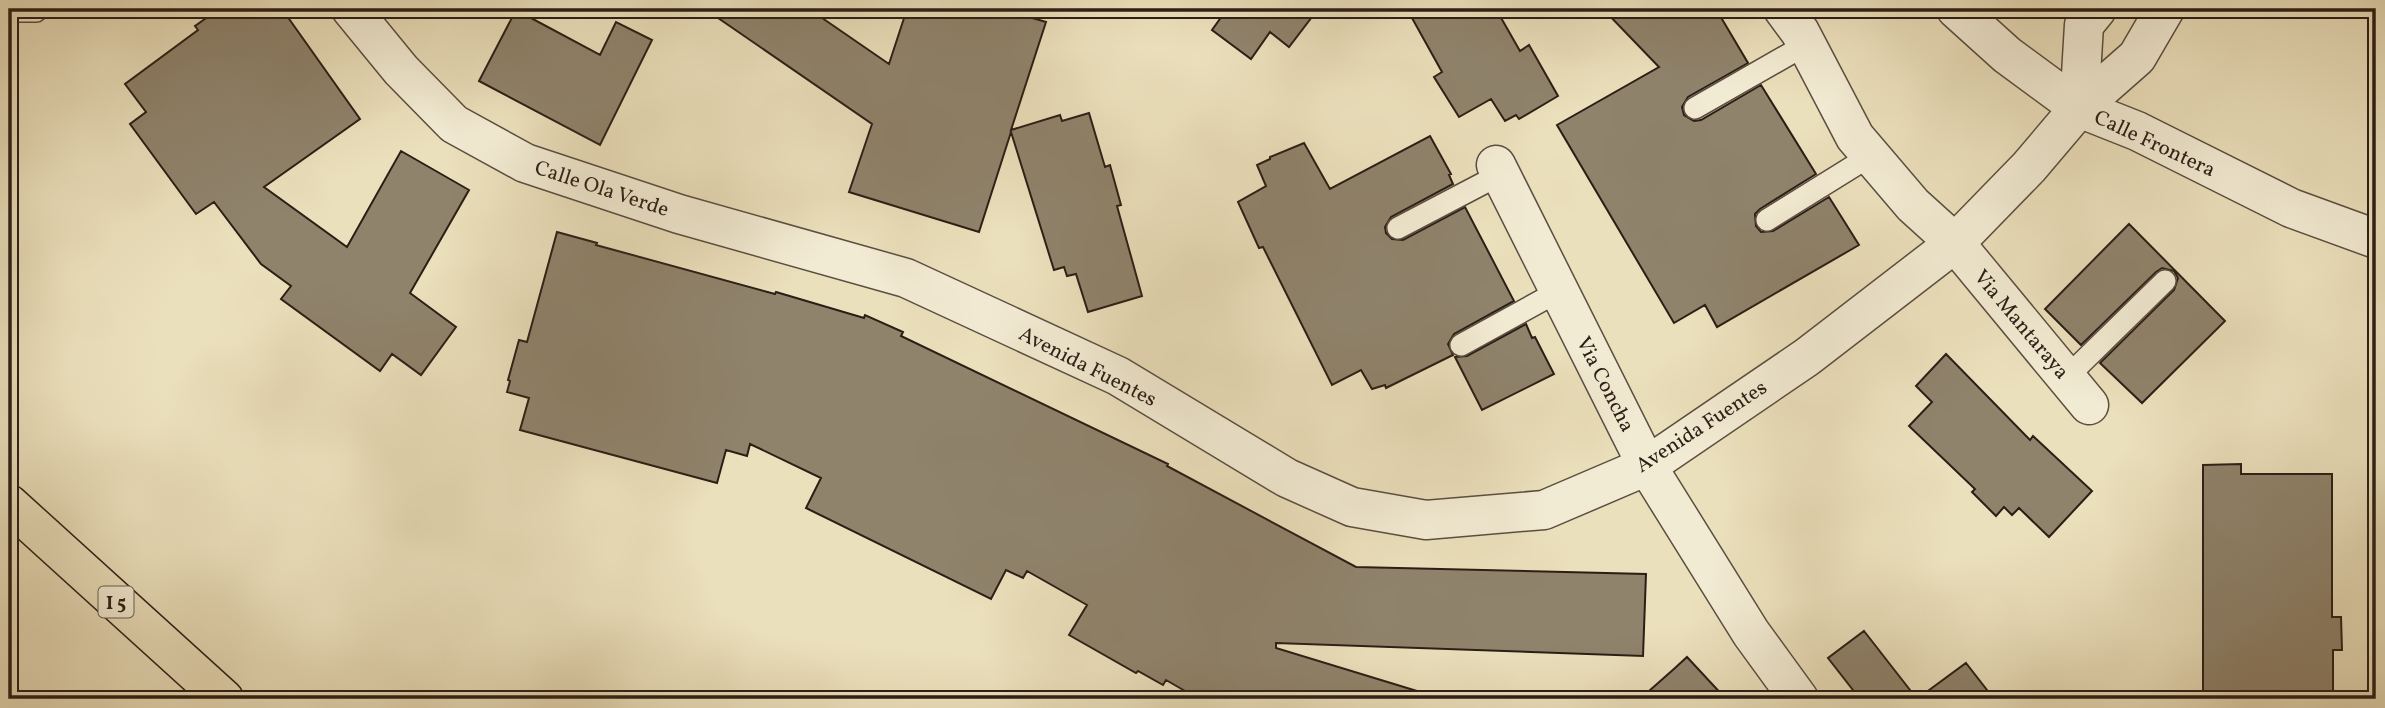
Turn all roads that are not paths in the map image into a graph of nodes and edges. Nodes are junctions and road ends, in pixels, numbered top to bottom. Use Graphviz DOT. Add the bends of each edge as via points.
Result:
graph roads {
  1 [pos="38,9"];
  2 [pos="351,9"];
  3 [pos="1783,9"];
  4 [pos="1956,9"];
  5 [pos="2097,9"];
  6 [pos="2165,9"];
  7 [pos="9,11"];
  8 [pos="1807,44"];
  9 [pos="1695,108"];
  10 [pos="2079,108"];
  11 [pos="1870,156"];
  12 [pos="1499,170"];
  13 [pos="1767,220"];
  14 [pos="1398,228"];
  15 [pos="2376,239"];
  16 [pos="1955,243"];
  17 [pos="906,278"];
  18 [pos="2165,281"];
  19 [pos="1559,291"];
  20 [pos="1461,345"];
  21 [pos="2078,391"];
  22 [pos="1647,466"];
  23 [pos="9,504"];
  24 [pos="224,699"];
  25 [pos="1799,699"];
  1 -- 7 [label="lane"];
  2 -- 17 [label="street, Calle Ola Verde" via="454,124 525,163 679,214"];
  3 -- 8 [label="street, Via Mantaraya"];
  4 -- 10 [label="street, Calle Frontera" via="2007,55"];
  5 -- 10 [label="street" via="2084,25"];
  6 -- 10 [label="street, Avenida Fuentes" via="2137,57"];
  8 -- 9 [label="lane"];
  8 -- 11 [label="street, Via Mantaraya" via="1855,137"];
  10 -- 15 [label="street, Calle Frontera" via="2137,131 2291,208"];
  10 -- 16 [label="street, Avenida Fuentes"];
  11 -- 13 [label="lane"];
  11 -- 16 [label="street, Via Mantaraya"];
  12 -- 14 [label="lane"];
  12 -- 19 [label="street, Via Concha"];
  16 -- 21 [label="street, Via Mantaraya"];
  16 -- 22 [label="street, Avenida Fuentes" via="1807,357"];
  17 -- 22 [label="street, Avenida Fuentes" via="1118,376 1287,478 1352,507 1426,520 1544,510"];
  18 -- 21 [label="lane"];
  19 -- 20 [label="lane"];
  19 -- 22 [label="street, Via Concha"];
  22 -- 25 [label="street, Via Concha" via="1751,633"];
  23 -- 24 [label="highway, I 5"];
}
